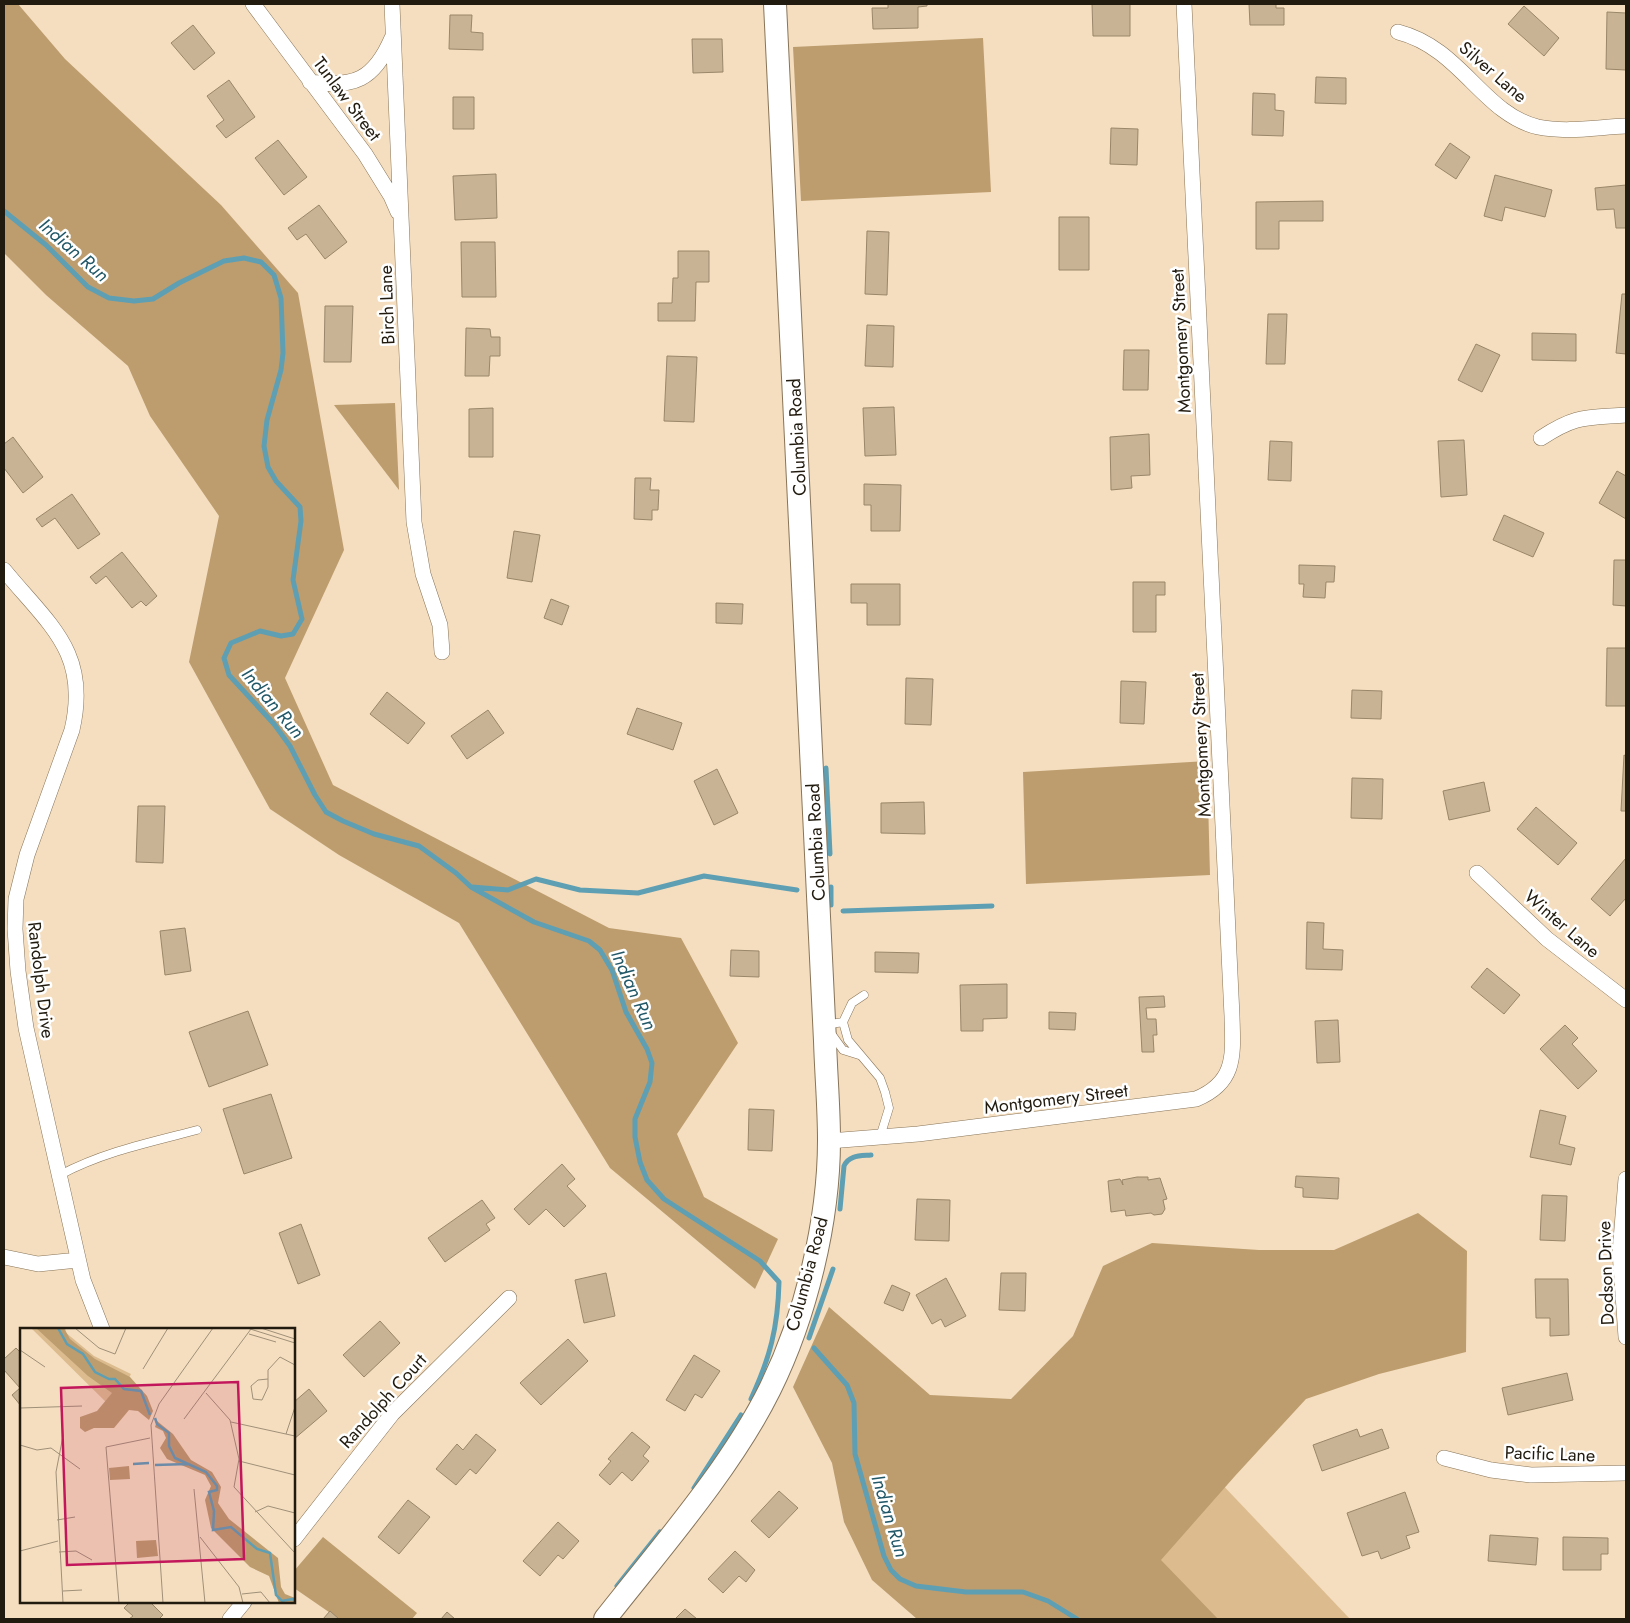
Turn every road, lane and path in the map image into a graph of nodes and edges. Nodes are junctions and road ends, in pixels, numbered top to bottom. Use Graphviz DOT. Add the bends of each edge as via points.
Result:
graph roads {
  1 [pos="253,4"];
  2 [pos="392,4"];
  3 [pos="775,4"];
  4 [pos="1184,4"];
  5 [pos="1398,32"];
  6 [pos="393,34"];
  7 [pos="310,82"];
  8 [pos="1626,126"];
  9 [pos="402,222"];
  10 [pos="1626,415"];
  11 [pos="1541,438"];
  12 [pos="4,570"];
  13 [pos="442,652"];
  14 [pos="1477,873"];
  15 [pos="10,897"];
  16 [pos="864,995"];
  17 [pos="1626,1000"];
  18 [pos="834,1023"];
  19 [pos="859,1055"];
  20 [pos="197,1130"];
  21 [pos="880,1137"];
  22 [pos="829,1141"];
  23 [pos="60,1175"];
  24 [pos="1626,1178"];
  25 [pos="4,1257"];
  26 [pos="78,1260"];
  27 [pos="509,1298"];
  28 [pos="102,1328"];
  29 [pos="1626,1336"];
  30 [pos="1444,1458"];
  31 [pos="1626,1473"];
  32 [pos="295,1537"];
  33 [pos="243,1603"];
  34 [pos="230,1619"];
  35 [pos="605,1619"];
  1 -- 7 [label="street, Tunlaw Street"];
  2 -- 6 [label="street, Birch Lane"];
  3 -- 18 [label="street, Columbia Road"];
  4 -- 21 [label="street, Montgomery Street" via="1232,1016 1233,1053 1229,1070 1217,1086 1196,1099"];
  5 -- 8 [label="street, Silver Lane" via="1428,42 1454,62 1493,101 1522,121 1538,127 1562,129"];
  6 -- 7 [label="street" via="384,57 363,78 348,83"];
  6 -- 9 [label="street, Birch Lane"];
  7 -- 9 [label="street, Tunlaw Street" via="365,154 391,196"];
  9 -- 13 [label="street, Birch Lane" via="414,522 418,558 440,625"];
  10 -- 11 [label="street" via="1579,418 1565,422"];
  12 -- 15 [label="street, Randolph Drive" via="60,638 70,657 78,691 72,730"];
  14 -- 17 [label="street, Winter Lane" via="1547,939"];
  15 -- 23 [label="street, Randolph Drive" via="26,1028"];
  16 -- 18 [label="lane"];
  18 -- 19 [label="lane"];
  18 -- 19 [label="lane" via="844,1050"];
  18 -- 22 [label="street, Columbia Road"];
  19 -- 21 [label="lane" via="880,1078 885,1092 888,1108"];
  20 -- 23 [label="lane" via="137,1145 89,1161"];
  21 -- 22 [label="street, Montgomery Street"];
  22 -- 35 [label="street, Columbia Road" via="824,1210 815,1255 797,1319 770,1389 733,1451"];
  23 -- 26 [label="street, Randolph Drive"];
  24 -- 29 [label="street, Dodson Drive" via="1620,1252"];
  25 -- 26 [label="street" via="38,1264"];
  26 -- 28 [label="street, Randolph Drive" via="82,1280"];
  27 -- 32 [label="street, Randolph Court" via="392,1414"];
  30 -- 31 [label="street, Pacific Lane" via="1490,1470 1531,1475"];
  33 -- 34 [label="street"];
}
